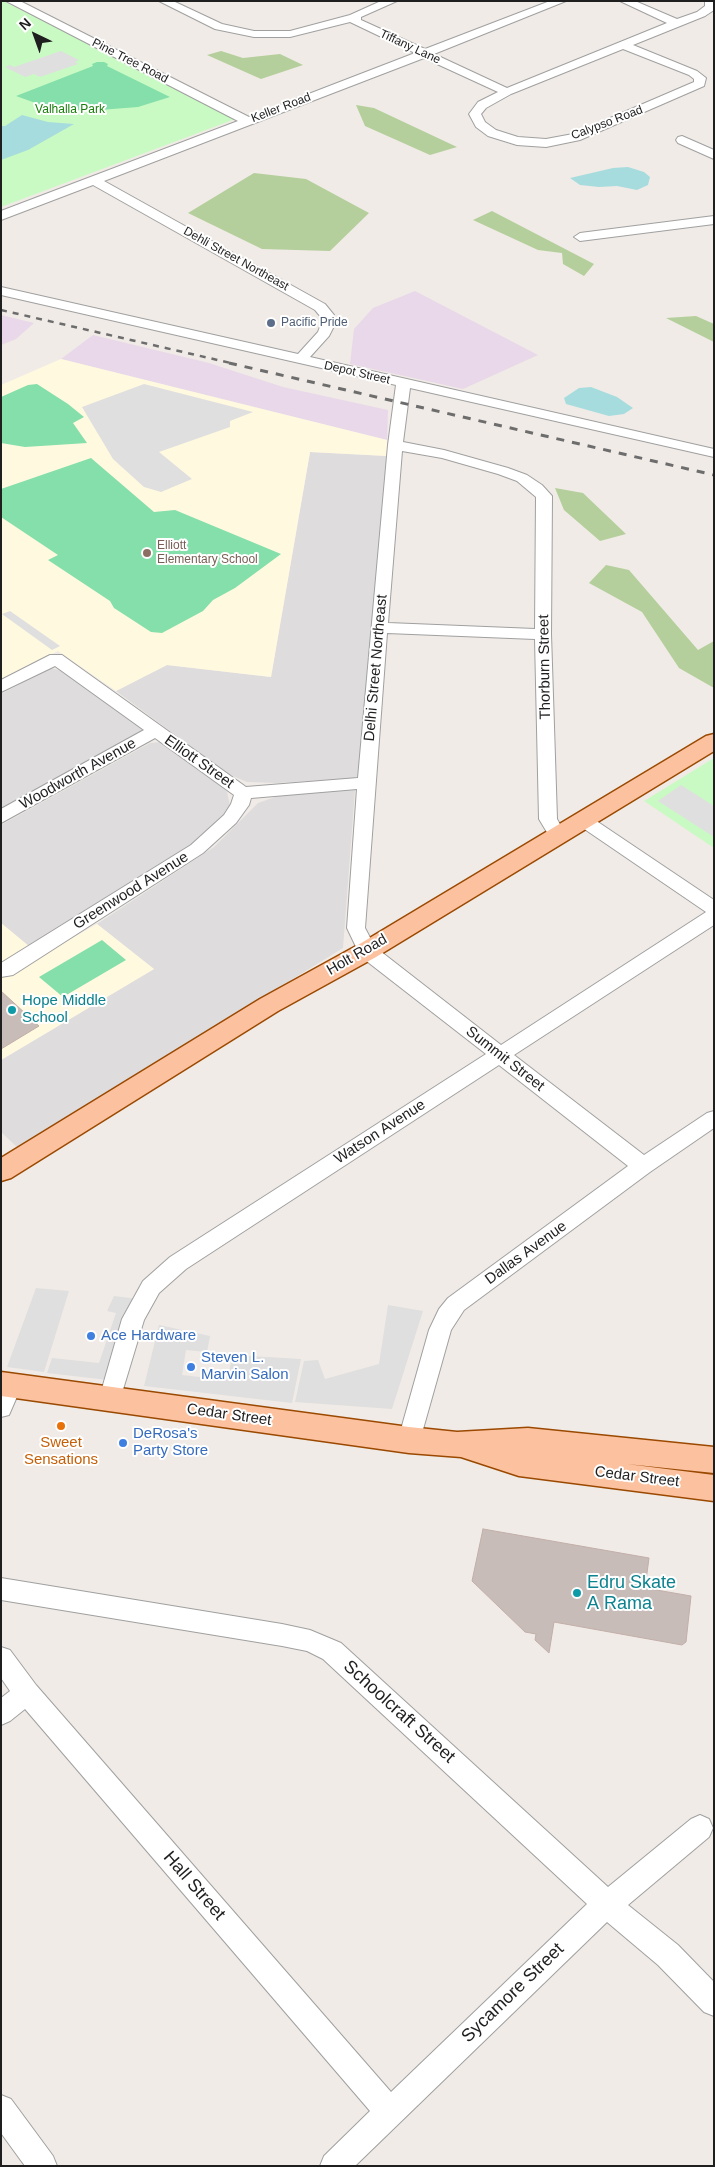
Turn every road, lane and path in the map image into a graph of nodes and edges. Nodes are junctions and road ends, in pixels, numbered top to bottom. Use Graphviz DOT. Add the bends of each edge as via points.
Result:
graph roads {
  1 [pos="11,1"];
  2 [pos="164,1"];
  3 [pos="392,1"];
  4 [pos="561,1"];
  5 [pos="624,1"];
  6 [pos="712,3"];
  7 [pos="354,18"];
  8 [pos="677,23"];
  9 [pos="623,45"];
  10 [pos="424,53"];
  11 [pos="507,92"];
  12 [pos="248,121"];
  13 [pos="682,140"];
  14 [pos="714,155"];
  15 [pos="94,180"];
  16 [pos="1,216"];
  17 [pos="714,220"];
  18 [pos="580,237"];
  19 [pos="1,291"];
  20 [pos="300,360"];
  21 [pos="403,384"];
  22 [pos="395,445"];
  23 [pos="714,454"];
  24 [pos="380,628"];
  25 [pos="543,634"];
  26 [pos="1,687"];
  27 [pos="156,731"];
  28 [pos="714,740"];
  29 [pos="366,782"];
  30 [pos="243,793"];
  31 [pos="1,817"];
  32 [pos="583,820"];
  33 [pos="557,835"];
  34 [pos="714,909"];
  35 [pos="714,916"];
  36 [pos="367,951"];
  37 [pos="1,970"];
  38 [pos="499,1055"];
  39 [pos="714,1118"];
  40 [pos="643,1166"];
  41 [pos="1,1171"];
  42 [pos="5,1392"];
  43 [pos="110,1399"];
  44 [pos="409,1440"];
  45 [pos="562,1456"];
  46 [pos="714,1460"];
  47 [pos="714,1488"];
  48 [pos="1,1590"];
  49 [pos="1,1658"];
  50 [pos="27,1693"];
  51 [pos="1,1713"];
  52 [pos="700,1828"];
  53 [pos="607,1905"];
  54 [pos="714,2002"];
  55 [pos="1,2109"];
  56 [pos="389,2111"];
  57 [pos="43,2166"];
  58 [pos="334,2166"];
  1 -- 12 [label="street, Pine Tree Road"];
  2 -- 7 [label="street" via="219,27 254,34 290,34"];
  3 -- 7 [label="street, Tiffany Lane"];
  4 -- 10 [label="street, Keller Road"];
  5 -- 8 [label="street"];
  6 -- 8 [label="street, Calypso Road" via="701,14"];
  7 -- 10 [label="street, Tiffany Lane"];
  8 -- 9 [label="street, Calypso Road"];
  9 -- 11 [label="street, Calypso Road"];
  9 -- 11 [label="street, Calypso Road" via="693,74 700,78 700,84 576,136 546,143 517,141 492,133 480,124 475,114 482,105"];
  10 -- 11 [label="street, Tiffany Lane"];
  10 -- 12 [label="street, Keller Road"];
  12 -- 15 [label="street, Keller Road"];
  13 -- 14 [label="street"];
  15 -- 16 [label="street, Keller Road"];
  15 -- 20 [label="street, Dehli Street Northeast" via="320,307 327,315 328,324"];
  17 -- 18 [label="street"];
  19 -- 20 [label="street, Depot Street"];
  20 -- 21 [label="street, Depot Street"];
  21 -- 22 [label="street, Delhi Street Northeast"];
  21 -- 23 [label="street, Depot Street"];
  22 -- 24 [label="street, Delhi Street Northeast"];
  22 -- 25 [label="street, Thorburn Street" via="444,454 503,471 522,478 544,496"];
  24 -- 25 [label="street"];
  24 -- 29 [label="street, Delhi Street Northeast"];
  25 -- 33 [label="street, Thorburn Street" via="548,818"];
  26 -- 27 [label="street, Elliott Street" via="56,659"];
  27 -- 30 [label="street, Elliott Street"];
  27 -- 31 [label="street, Woodworth Avenue"];
  28 -- 32 [label="main road, Holt Road"];
  29 -- 30 [label="street, Elliott Street"];
  29 -- 36 [label="street, Delhi Street Northeast" via="356,928"];
  30 -- 37 [label="street, Greenwood Avenue" via="240,805 230,820 197,849 6,970"];
  32 -- 33 [label="main road, Holt Road"];
  32 -- 34 [label="street"];
  33 -- 36 [label="main road, Holt Road"];
  35 -- 38 [label="street, Watson Avenue"];
  36 -- 38 [label="street, Summit Street"];
  36 -- 41 [label="main road, Holt Road" via="269,1005"];
  38 -- 40 [label="street, Summit Street"];
  38 -- 43 [label="street, Watson Avenue" via="162,1276 133,1319"];
  39 -- 40 [label="street, Dallas Avenue"];
  40 -- 44 [label="street, Dallas Avenue" via="478,1287 447,1315"];
  42 -- 43 [label="main road, Cedar Street"];
  43 -- 44 [label="main road, Cedar Street"];
  44 -- 45 [label="main road, Cedar Street" via="456,1444 519,1463"];
  45 -- 46 [label="main road, Cedar Street"];
  45 -- 47 [label="main road, Cedar Street"];
  48 -- 53 [label="street, Schoolcraft Street" via="282,1635 332,1651"];
  49 -- 50 [label="street, Hall Street"];
  50 -- 51 [label="street"];
  50 -- 56 [label="street, Hall Street"];
  52 -- 53 [label="street, Sycamore Street"];
  53 -- 54 [label="street, Schoolcraft Street" via="668,1955"];
  53 -- 56 [label="street, Sycamore Street"];
  55 -- 57 [label="street"];
  56 -- 58 [label="street, Sycamore Street"];
}
